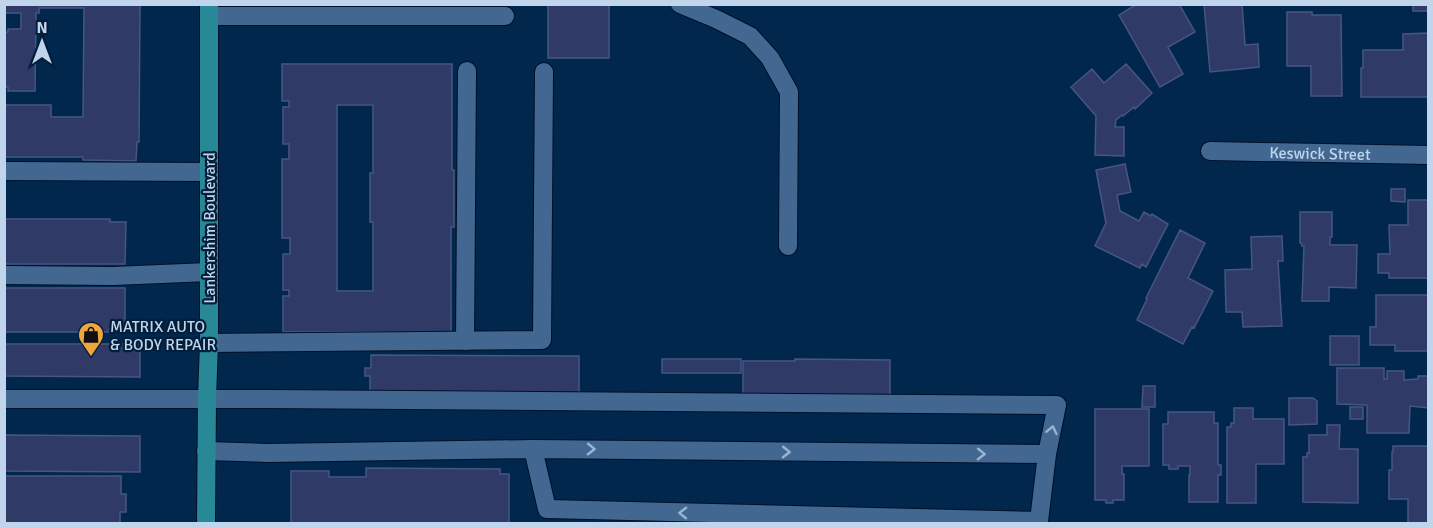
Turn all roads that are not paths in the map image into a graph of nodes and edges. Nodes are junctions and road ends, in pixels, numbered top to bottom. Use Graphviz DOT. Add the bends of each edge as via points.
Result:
graph roads {
  1 [pos="680,4"];
  2 [pos="209,10"];
  3 [pos="505,16"];
  4 [pos="467,71"];
  5 [pos="544,72"];
  6 [pos="1209,151"];
  7 [pos="1428,155"];
  8 [pos="4,171"];
  9 [pos="210,172"];
  10 [pos="788,246"];
  11 [pos="210,272"];
  12 [pos="4,275"];
  13 [pos="465,341"];
  14 [pos="210,343"];
  15 [pos="4,399"];
  16 [pos="207,399"];
  17 [pos="533,449"];
  18 [pos="206,451"];
  19 [pos="1047,454"];
  20 [pos="206,524"];
  1 -- 10 [label="street" via="750,36 770,58 789,92"];
  2 -- 3 [label="street"];
  2 -- 9 [label="main road, Lankershim Boulevard"];
  4 -- 13 [label="street"];
  5 -- 13 [label="street" via="542,340"];
  6 -- 7 [label="street, Keswick Street"];
  8 -- 9 [label="street"];
  9 -- 11 [label="main road, Lankershim Boulevard"];
  11 -- 12 [label="street"];
  11 -- 14 [label="main road, Lankershim Boulevard"];
  13 -- 14 [label="street"];
  14 -- 16 [label="main road, Lankershim Boulevard"];
  15 -- 16 [label="street"];
  16 -- 18 [label="main road, Lankershim Boulevard"];
  19 -- 16 [label="street, one-way" via="1057,405"];
  17 -- 18 [label="street"];
  17 -- 19 [label="street, one-way"];
  19 -- 17 [label="street, one-way" via="1040,521 547,509"];
  18 -- 20 [label="main road, Lankershim Boulevard"];
}
